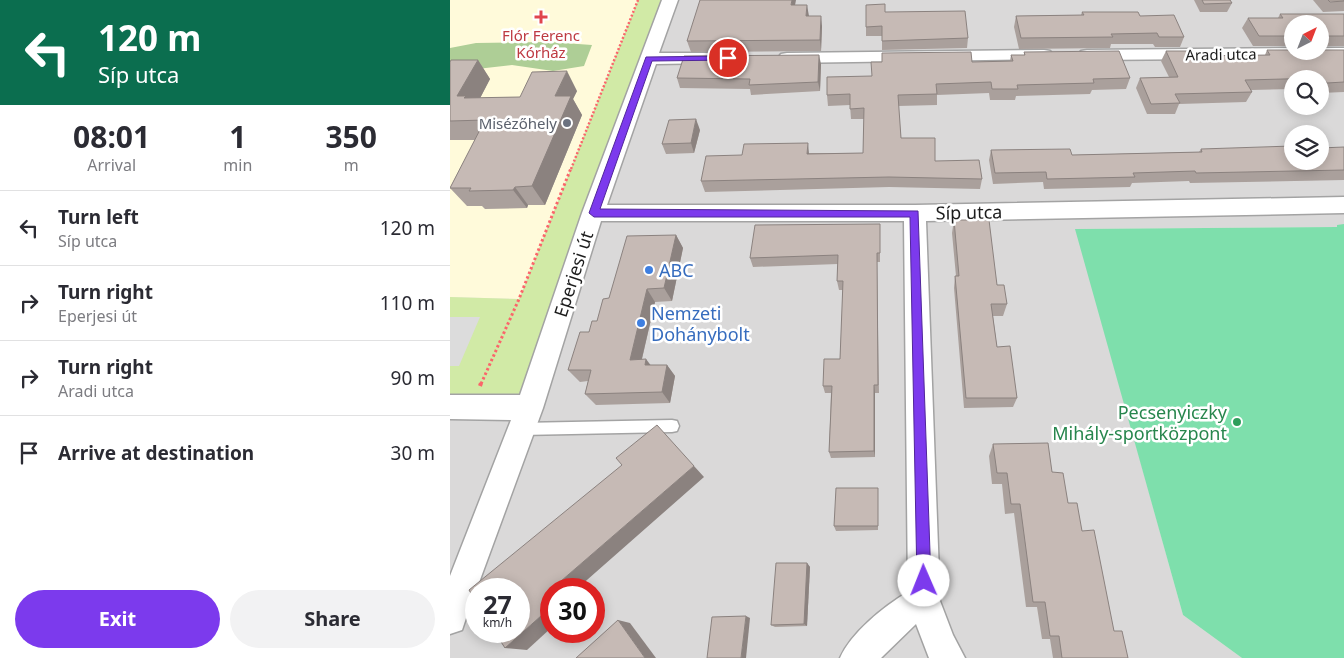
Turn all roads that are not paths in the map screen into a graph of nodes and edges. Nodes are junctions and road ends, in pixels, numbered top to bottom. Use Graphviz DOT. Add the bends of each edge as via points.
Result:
graph roads {
  1 [pos="670,0"];
  2 [pos="1344,53"];
  3 [pos="738,58"];
  4 [pos="768,58"];
  5 [pos="649,59"];
  6 [pos="1344,205"];
  7 [pos="594,213"];
  8 [pos="915,214"];
  9 [pos="460,407"];
  10 [pos="525,418"];
  11 [pos="672,426"];
  12 [pos="924,601"];
  13 [pos="450,618"];
  14 [pos="857,658"];
  15 [pos="948,658"];
  1 -- 5 [label="street, Eperjesi út"];
  2 -- 4 [label="street, Aradi utca"];
  3 -- 5 [label="street"];
  5 -- 7 [label="street, Eperjesi út"];
  6 -- 8 [label="street, Síp utca"];
  7 -- 8 [label="street, Síp utca"];
  7 -- 10 [label="street, Eperjesi út"];
  8 -- 12 [label="street"];
  9 -- 10 [label="street"];
  10 -- 11 [label="lane"];
  10 -- 13 [label="street, Eperjesi út"];
  12 -- 14 [label="street" via="900,615"];
  12 -- 15 [label="street"];
}
